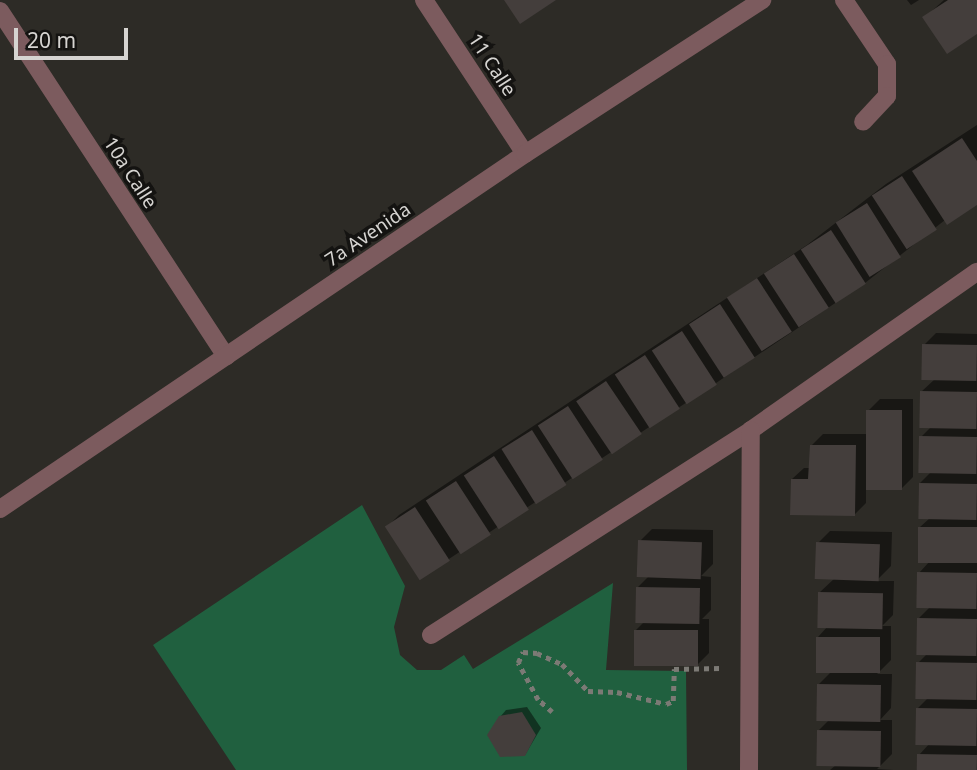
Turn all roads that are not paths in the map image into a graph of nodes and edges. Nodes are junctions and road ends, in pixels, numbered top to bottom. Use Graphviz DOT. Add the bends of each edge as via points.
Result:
graph roads {
  1 [pos="424,0"];
  2 [pos="762,0"];
  3 [pos="844,0"];
  4 [pos="0,11"];
  5 [pos="863,122"];
  6 [pos="525,154"];
  7 [pos="977,272"];
  8 [pos="226,357"];
  9 [pos="751,430"];
  10 [pos="0,509"];
  11 [pos="431,635"];
  12 [pos="749,770"];
  1 -- 6 [label="street, 11 Calle"];
  2 -- 6 [label="street, 7a Avenida"];
  3 -- 5 [label="street" via="887,64 887,96"];
  4 -- 8 [label="street, 10a Calle"];
  6 -- 8 [label="street, 7a Avenida"];
  7 -- 9 [label="street"];
  8 -- 10 [label="street, 7a Avenida"];
  9 -- 11 [label="street"];
  9 -- 12 [label="street"];
}
